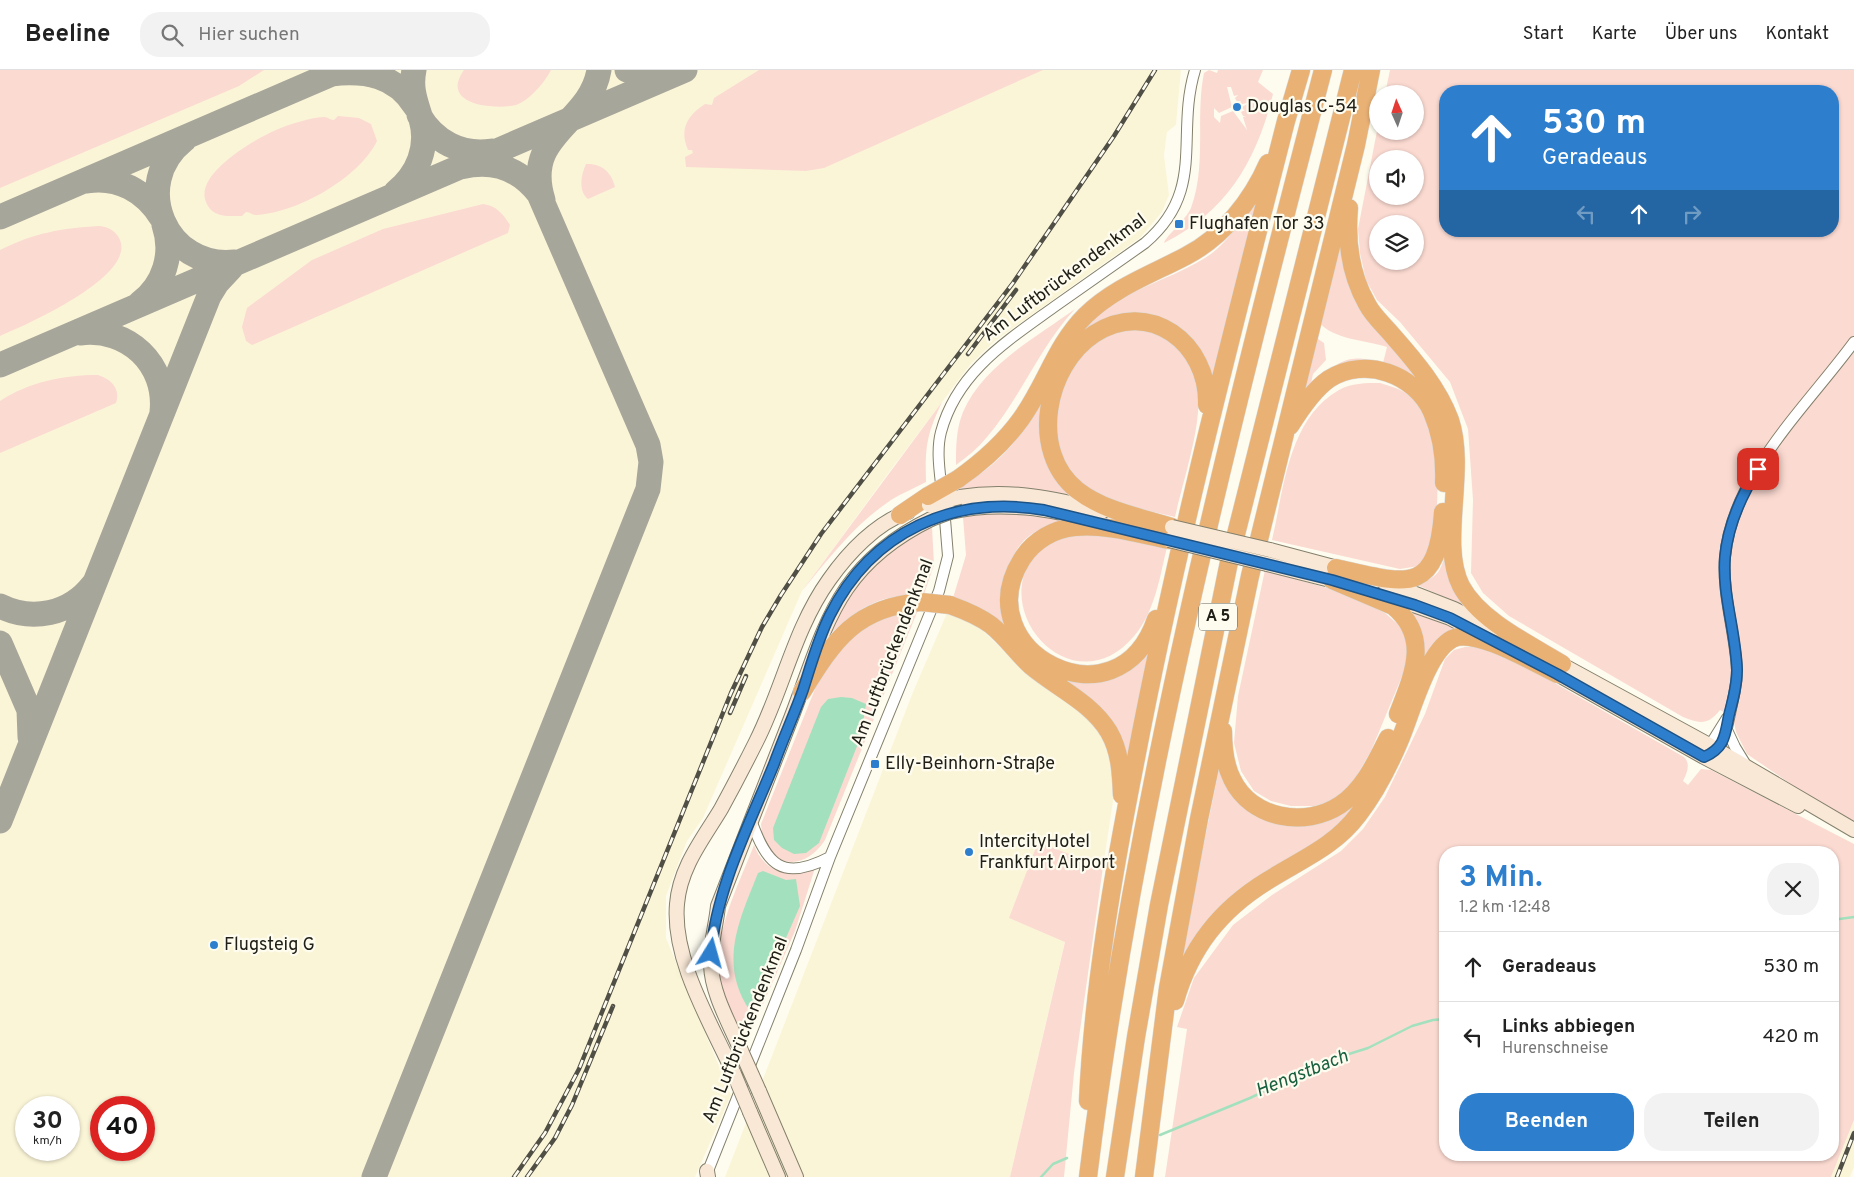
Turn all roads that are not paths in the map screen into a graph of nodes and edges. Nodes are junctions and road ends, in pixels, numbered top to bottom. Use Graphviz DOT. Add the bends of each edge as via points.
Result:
graph roads {
  1 [pos="1195,70"];
  2 [pos="1301,70"];
  3 [pos="1323,70"];
  4 [pos="1353,70"];
  5 [pos="1371,70"];
  6 [pos="1286,121"];
  7 [pos="1360,124"];
  8 [pos="1854,342"];
  9 [pos="1283,437"];
  10 [pos="1202,449"];
  11 [pos="929,507"];
  12 [pos="900,515"];
  13 [pos="1173,540"];
  14 [pos="1334,574"];
  15 [pos="1559,669"];
  16 [pos="1226,691"];
  17 [pos="802,692"];
  18 [pos="1729,715"];
  19 [pos="1727,730"];
  20 [pos="1710,750"];
  21 [pos="1748,768"];
  22 [pos="751,820"];
  23 [pos="1849,827"];
  24 [pos="1121,832"];
  25 [pos="830,857"];
  26 [pos="1162,1045"];
  27 [pos="764,1143"];
  28 [pos="1089,1172"];
  29 [pos="707,1175"];
  30 [pos="768,1177"];
  31 [pos="778,1177"];
  32 [pos="796,1177"];
  33 [pos="1115,1177"];
  34 [pos="1144,1177"];
  1 -- 25 [label="street, Am Luftbrückendenkmal" via="1184,180 1177,203 1166,221 1145,243 997,348 968,378 952,404 941,431 939,449 948,542 945,572"];
  2 -- 6 [label="highway"];
  3 -- 28 [label="highway, A 5" via="1195,579 1132,889"];
  4 -- 33 [label="highway, A 5" via="1229,562 1157,914"];
  5 -- 7 [label="highway"];
  6 -- 10 [label="highway"];
  6 -- 11 [label="highway, bridge" via="1264,171 1229,223 1202,247 1121,289 1086,315 1059,351 1022,418 988,458 958,479"];
  7 -- 9 [label="highway"];
  7 -- 15 [label="highway" via="1348,218 1350,259 1367,305 1431,382 1450,422 1456,454 1453,549 1458,577 1474,604"];
  8 -- 18 [label="street" via="1768,454 1732,520 1724,573 1737,669"];
  9 -- 14 [label="highway" via="1320,386 1335,375 1355,369 1378,370 1403,379 1419,393 1434,418 1443,453 1444,491 1440,541 1432,565 1408,579"];
  9 -- 16 [label="highway"];
  10 -- 13 [label="highway"];
  10 -- 13 [label="highway" via="1206,382 1194,353 1175,335 1144,324 1111,326 1088,339 1064,368 1048,420 1049,448 1058,469 1076,489 1101,505"];
  11 -- 12 [label="highway"];
  11 -- 13 [label="street, bridge" via="961,503 995,493 1031,494"];
  11 -- 17 [label="street" via="882,548 844,591 820,637"];
  12 -- 27 [label="street, bridge" via="846,558 813,605 756,742 726,800 694,850 678,891 677,928 681,952"];
  13 -- 13 [label="highway" via="1150,635 1137,653 1123,664 1096,674 1071,674 1041,660 1022,639 1012,617 1012,584 1024,555 1042,538 1058,530 1085,526"];
  13 -- 14 [label="street, bridge" via="1268,557"];
  13 -- 24 [label="highway"];
  14 -- 15 [label="street" via="1450,618"];
  14 -- 16 [label="highway" via="1392,606 1410,624 1415,642 1411,676 1388,738 1373,768 1353,794 1339,806 1308,818 1284,817 1253,804 1235,785 1227,766 1223,742"];
  15 -- 20 [label="street"];
  15 -- 26 [label="highway" via="1473,637 1456,637 1441,647 1430,663 1384,774 1364,807 1345,831 1328,845 1260,885 1217,920 1184,975"];
  16 -- 26 [label="highway" via="1178,932"];
  17 -- 22 [label="street"];
  17 -- 24 [label="highway, bridge" via="837,638 871,615 893,606 921,602 950,606 980,618 1051,682 1085,705 1106,727 1119,760"];
  18 -- 19 [label="street"];
  18 -- 20 [label="street"];
  19 -- 20 [label="street" via="1724,741"];
  19 -- 21 [label="street"];
  20 -- 21 [label="street"];
  20 -- 23 [label="street" via="1782,799"];
  21 -- 23 [label="street"];
  22 -- 25 [label="street" via="764,852 782,867 799,869"];
  22 -- 32 [label="street, bridge" via="718,906 711,953 712,974"];
  24 -- 28 [label="highway" via="1090,1068"];
  25 -- 29 [label="street, Am Luftbrückendenkmal"];
  26 -- 34 [label="highway"];
  27 -- 30 [label="street"];
  27 -- 31 [label="street"];
}
